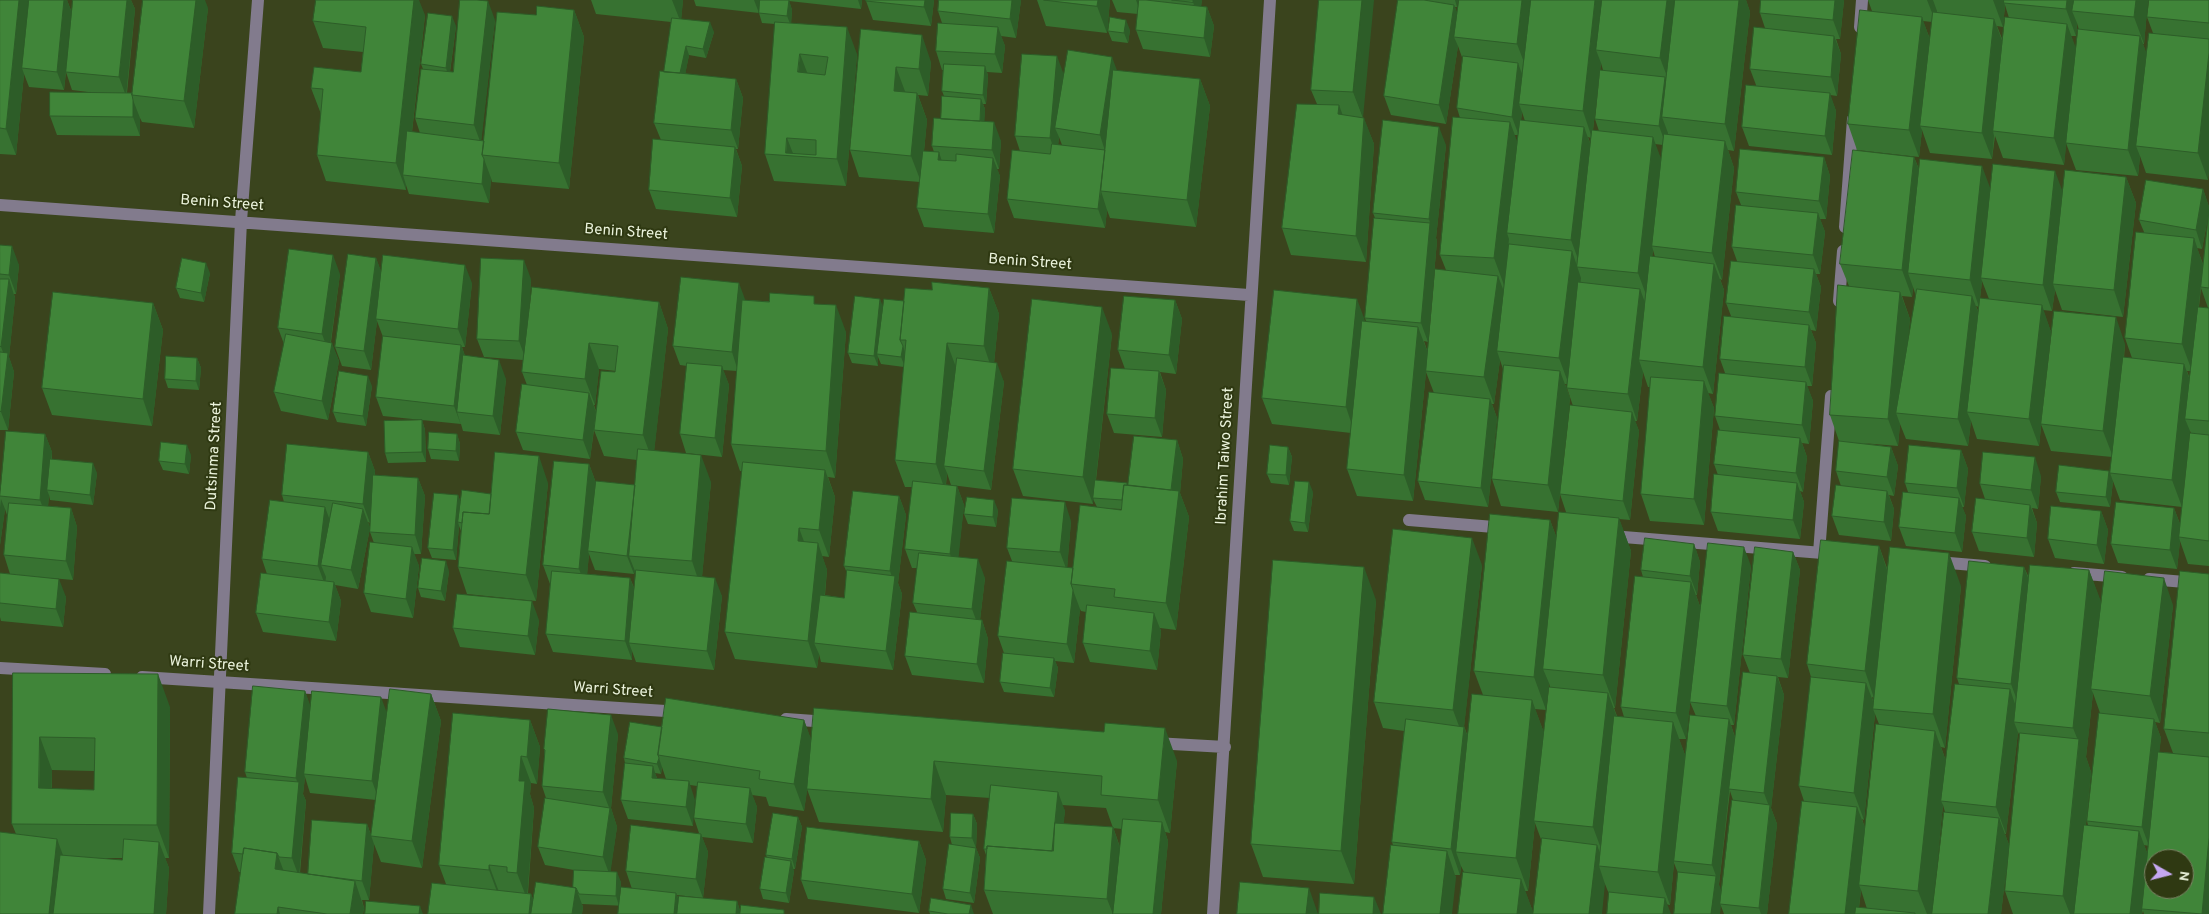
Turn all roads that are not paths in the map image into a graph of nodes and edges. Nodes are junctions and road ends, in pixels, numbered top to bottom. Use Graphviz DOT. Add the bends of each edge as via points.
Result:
graph roads {
  1 [pos="258,0"];
  2 [pos="1270,0"];
  3 [pos="1862,0"];
  4 [pos="1859,40"];
  5 [pos="1854,109"];
  6 [pos="0,205"];
  7 [pos="241,221"];
  8 [pos="1249,295"];
  9 [pos="1838,316"];
  10 [pos="1832,385"];
  11 [pos="1409,520"];
  12 [pos="1516,528"];
  13 [pos="1595,535"];
  14 [pos="1819,553"];
  15 [pos="1848,555"];
  16 [pos="1926,562"];
  17 [pos="1995,567"];
  18 [pos="2063,572"];
  19 [pos="2209,584"];
  20 [pos="0,668"];
  21 [pos="221,682"];
  22 [pos="698,713"];
  23 [pos="778,718"];
  24 [pos="837,722"];
  25 [pos="1145,742"];
  26 [pos="1225,747"];
  27 [pos="209,914"];
  28 [pos="1213,914"];
  1 -- 7 [label="street, Dutsinma Street"];
  2 -- 8 [label="street, Ibrahim Taiwo Street"];
  3 -- 4 [label="street"];
  5 -- 9 [label="street"];
  6 -- 7 [label="street, Benin Street"];
  7 -- 8 [label="street, Benin Street"];
  7 -- 21 [label="street, Dutsinma Street"];
  8 -- 26 [label="street, Ibrahim Taiwo Street"];
  10 -- 14 [label="street"];
  11 -- 12 [label="street"];
  13 -- 14 [label="street"];
  14 -- 15 [label="street"];
  16 -- 17 [label="street"];
  18 -- 19 [label="street"];
  20 -- 21 [label="street, Warri Street"];
  21 -- 22 [label="street, Warri Street"];
  21 -- 27 [label="street, Dutsinma Street"];
  23 -- 24 [label="street"];
  25 -- 26 [label="street"];
  26 -- 28 [label="street, Ibrahim Taiwo Street"];
}
